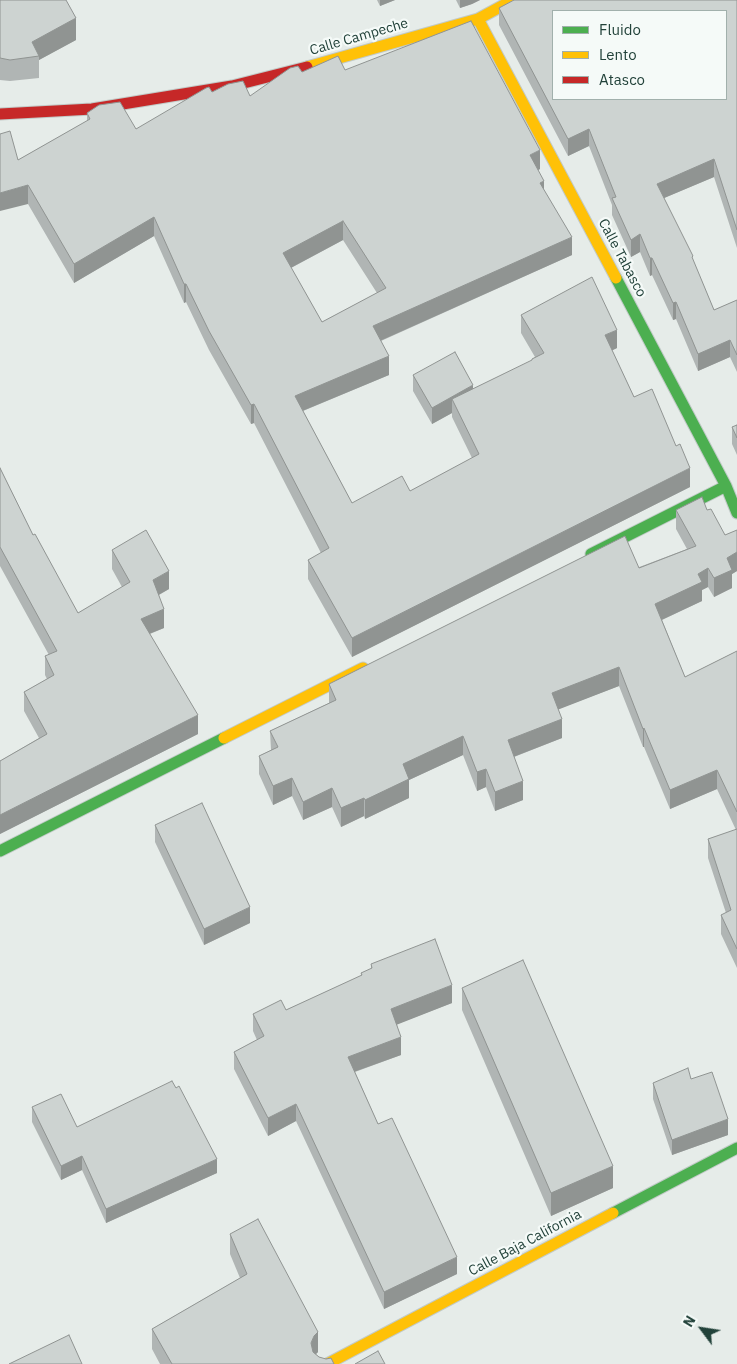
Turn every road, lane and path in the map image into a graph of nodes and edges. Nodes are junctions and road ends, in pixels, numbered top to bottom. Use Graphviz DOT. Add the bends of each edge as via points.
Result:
graph roads {
  1 [pos="513,0"];
  2 [pos="478,19"];
  3 [pos="0,114"];
  4 [pos="726,486"];
  5 [pos="737,512"];
  6 [pos="584,557"];
  7 [pos="372,664"];
  8 [pos="0,851"];
  9 [pos="737,1148"];
  10 [pos="327,1364"];
  1 -- 2 [label="street, Calle Campeche"];
  2 -- 3 [label="street, Calle Campeche" via="232,86 92,108"];
  2 -- 4 [label="street, Calle Tabasco"];
  4 -- 5 [label="street, Calle Tabasco"];
  4 -- 6 [label="street"];
  7 -- 8 [label="street"];
  9 -- 10 [label="street, Calle Baja California"];
}
